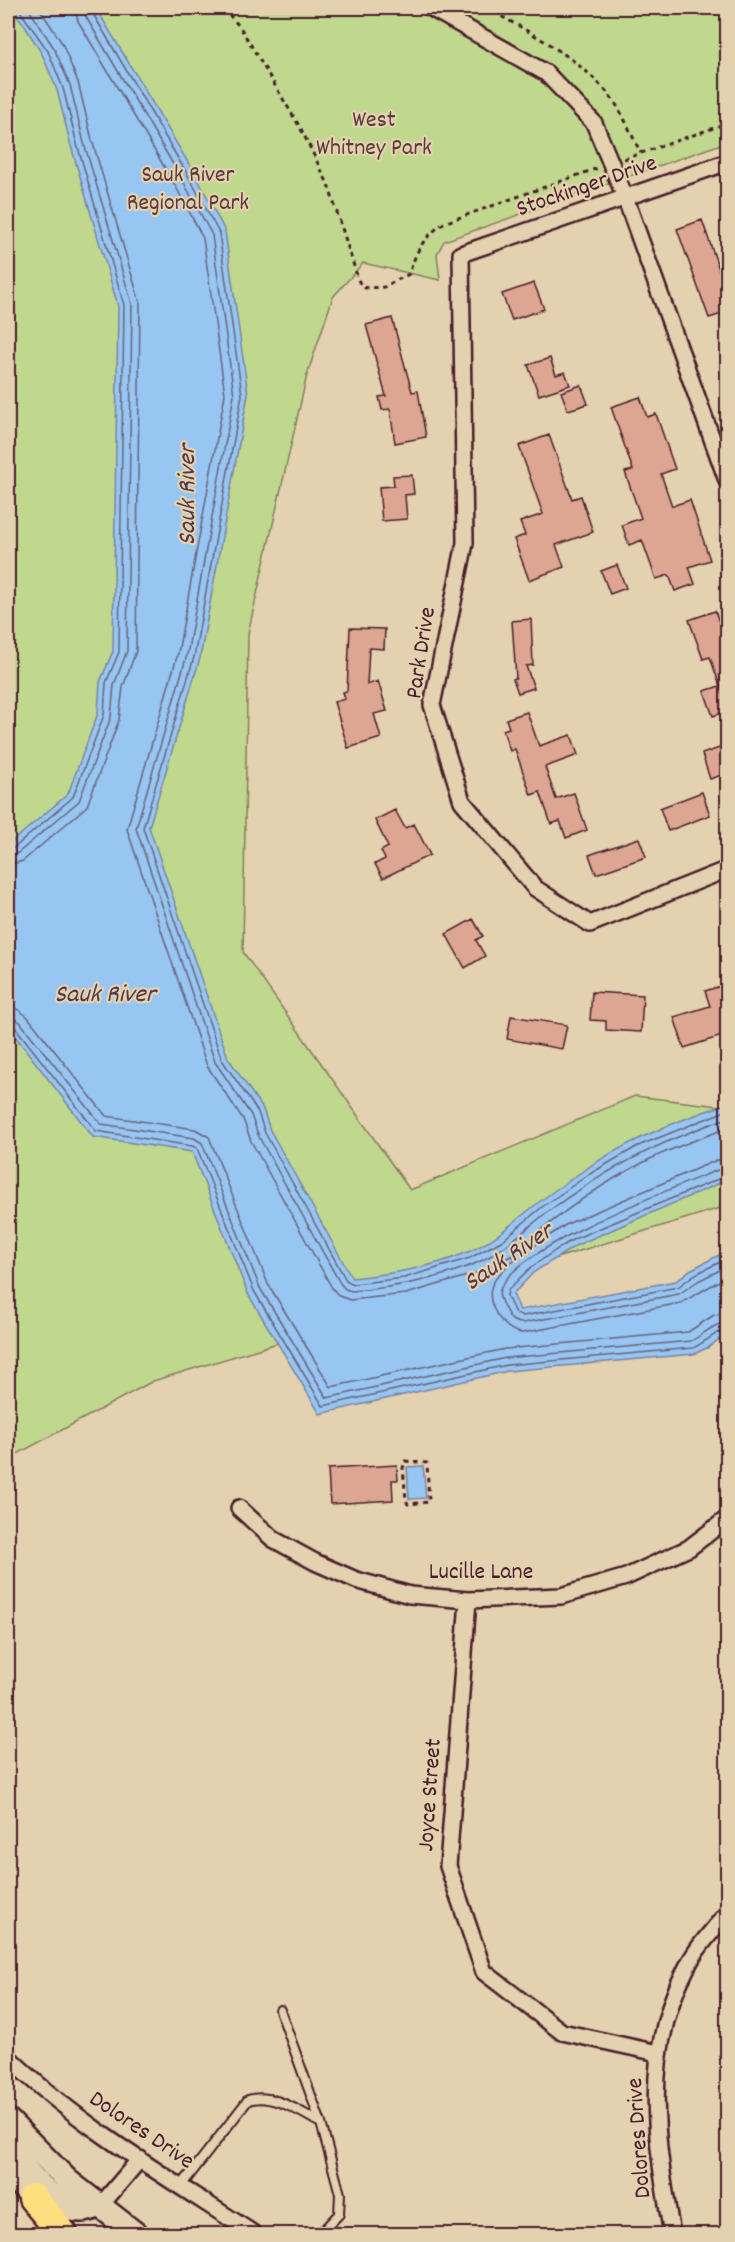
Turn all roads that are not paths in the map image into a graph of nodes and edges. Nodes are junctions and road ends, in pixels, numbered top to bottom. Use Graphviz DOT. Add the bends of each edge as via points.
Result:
graph roads {
  1 [pos="431,8"];
  2 [pos="728,162"];
  3 [pos="625,197"];
  4 [pos="461,254"];
  5 [pos="728,483"];
  6 [pos="728,870"];
  7 [pos="239,1508"];
  8 [pos="728,1518"];
  9 [pos="468,1600"];
  10 [pos="728,1912"];
  11 [pos="280,2010"];
  12 [pos="658,2053"];
  13 [pos="8,2057"];
  14 [pos="8,2120"];
  15 [pos="321,2123"];
  16 [pos="8,2149"];
  17 [pos="140,2159"];
  18 [pos="8,2174"];
  19 [pos="181,2186"];
  20 [pos="33,2198"];
  21 [pos="100,2205"];
  22 [pos="63,2235"];
  23 [pos="72,2235"];
  24 [pos="136,2235"];
  25 [pos="254,2235"];
  26 [pos="320,2235"];
  27 [pos="672,2235"];
  1 -- 3 [label="street" via="546,73 594,123"];
  2 -- 3 [label="street, Stockinger Drive"];
  3 -- 4 [label="street, Stockinger Drive"];
  3 -- 5 [label="street"];
  4 -- 6 [label="street, Park Drive" via="465,543 432,705 462,801 535,888 590,924"];
  7 -- 9 [label="street, Lucille Lane" via="273,1539 356,1580 410,1595"];
  8 -- 9 [label="street, Lucille Lane" via="689,1548 626,1577 561,1596"];
  9 -- 12 [label="street, Joyce Street" via="448,1866 484,1971 562,2032"];
  10 -- 12 [label="street, Dolores Drive" via="687,1965 666,2017"];
  11 -- 15 [label="lane"];
  12 -- 27 [label="street, Dolores Drive" via="656,2123"];
  13 -- 17 [label="street, Dolores Drive" via="58,2102"];
  14 -- 21 [label="street" via="60,2174"];
  15 -- 19 [label="lane" via="285,2104 248,2100"];
  15 -- 26 [label="lane" via="340,2194 339,2214"];
  16 -- 21 [label="street" via="69,2208 86,2211"];
  17 -- 19 [label="street, Dolores Drive"];
  17 -- 21 [label="street"];
  18 -- 20 [label="street"];
  19 -- 25 [label="street, Dolores Drive"];
  20 -- 22 [label="highway"];
  20 -- 23 [label="street"];
  21 -- 24 [label="street"];
}
